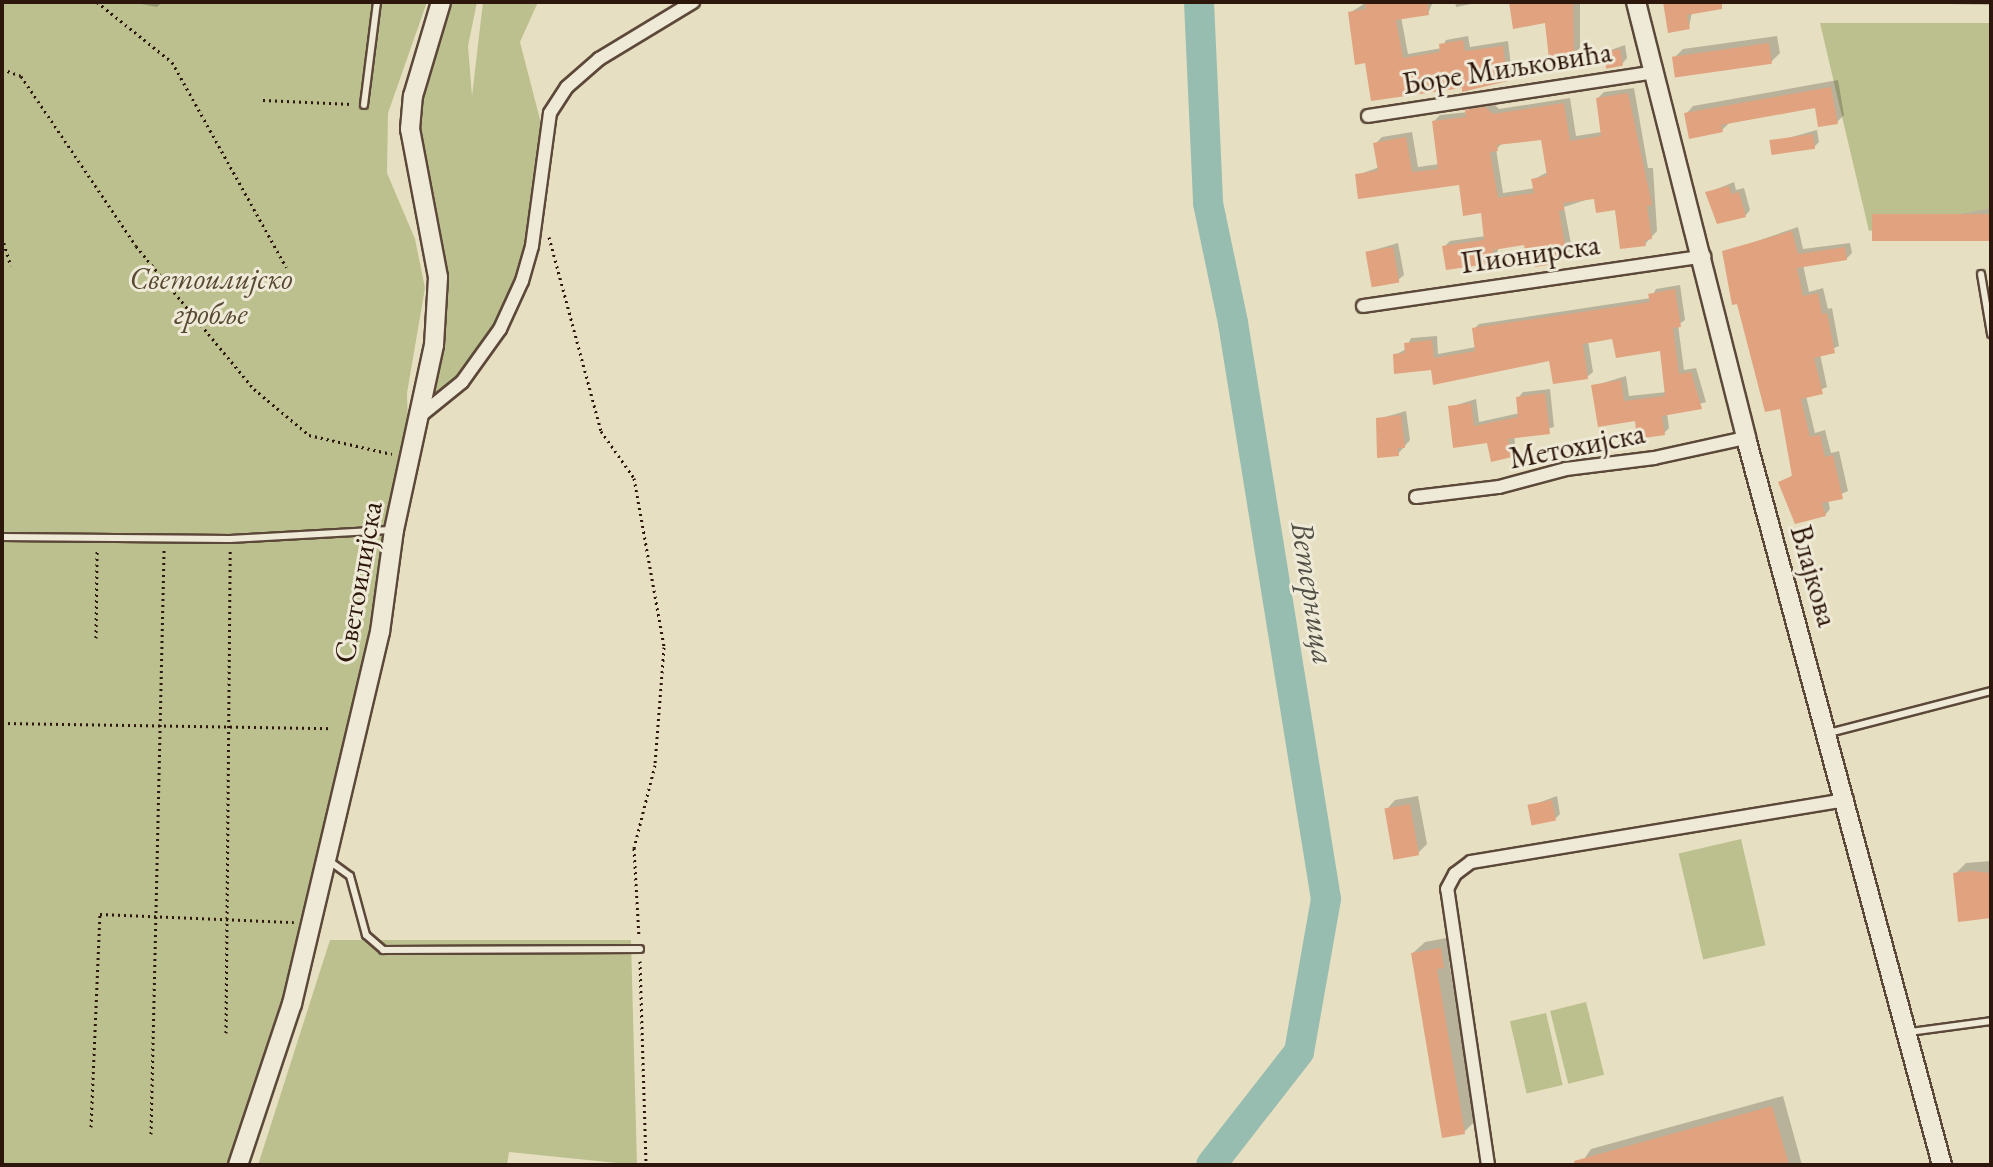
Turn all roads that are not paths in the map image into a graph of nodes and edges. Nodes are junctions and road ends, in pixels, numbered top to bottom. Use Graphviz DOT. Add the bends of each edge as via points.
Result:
graph roads {
  1 [pos="377,2"];
  2 [pos="441,2"];
  3 [pos="693,2"];
  4 [pos="1636,2"];
  5 [pos="1654,72"];
  6 [pos="364,105"];
  7 [pos="1368,116"];
  8 [pos="1704,256"];
  9 [pos="1981,274"];
  10 [pos="1363,306"];
  11 [pos="1991,334"];
  12 [pos="420,416"];
  13 [pos="1746,438"];
  14 [pos="1416,497"];
  15 [pos="394,530"];
  16 [pos="2,537"];
  17 [pos="1991,691"];
  18 [pos="1829,733"];
  19 [pos="1847,800"];
  20 [pos="325,859"];
  21 [pos="640,949"];
  22 [pos="1991,1021"];
  23 [pos="1910,1032"];
  24 [pos="238,1165"];
  25 [pos="1488,1165"];
  26 [pos="1942,1165"];
  1 -- 6 [label="lane"];
  2 -- 12 [label="main road, Светоилијска" via="413,96 410,129 438,277 434,345"];
  3 -- 12 [label="street" via="599,59 567,87 550,113 532,246 522,281 500,329 462,382"];
  4 -- 5 [label="main road, Влајкова"];
  5 -- 7 [label="street, Боре Миљковића"];
  5 -- 8 [label="main road, Влајкова"];
  8 -- 10 [label="street, Пионирска"];
  8 -- 13 [label="main road, Влајкова"];
  9 -- 11 [label="lane"];
  12 -- 15 [label="main road, Светоилијска"];
  13 -- 14 [label="street, Метохијска" via="1654,458 1566,469 1499,487"];
  13 -- 18 [label="main road, Влајкова"];
  15 -- 16 [label="lane" via="230,539"];
  15 -- 20 [label="main road, Светоилијска" via="380,632"];
  17 -- 18 [label="lane" via="1980,698"];
  18 -- 19 [label="main road, Влајкова"];
  19 -- 23 [label="main road, Влајкова"];
  19 -- 25 [label="street" via="1471,862 1455,874 1447,889"];
  20 -- 21 [label="lane" via="350,876 366,935 383,950"];
  20 -- 24 [label="main road, Светоилијска" via="292,1004"];
  22 -- 23 [label="lane"];
  23 -- 26 [label="main road, Влајкова"];
}
